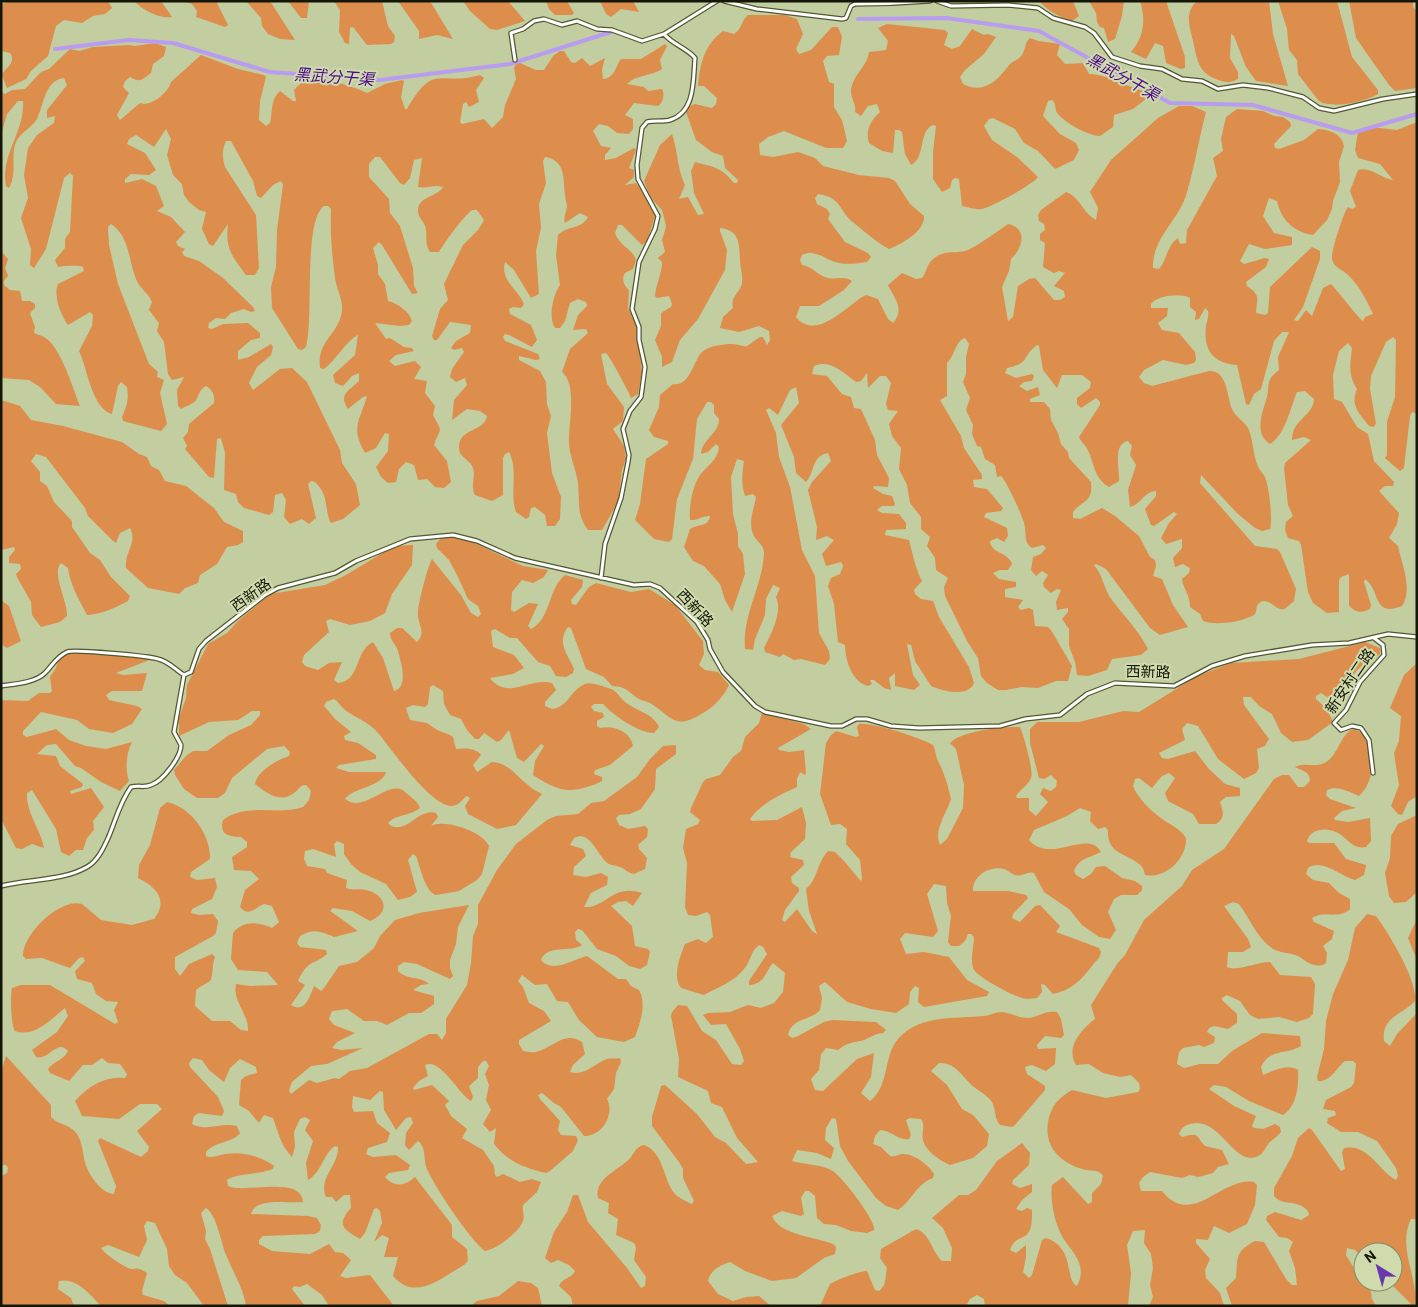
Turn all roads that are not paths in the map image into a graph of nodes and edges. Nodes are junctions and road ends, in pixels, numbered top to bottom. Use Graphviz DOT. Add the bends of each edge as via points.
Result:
graph roads {
  1 [pos="718,1"];
  2 [pos="724,1"];
  3 [pos="740,1"];
  4 [pos="930,1"];
  5 [pos="937,1"];
  6 [pos="731,2"];
  7 [pos="744,6"];
  8 [pos="664,34"];
  9 [pos="515,60"];
  10 [pos="1417,94"];
  11 [pos="601,578"];
  12 [pos="1373,638"];
  13 [pos="1417,638"];
  14 [pos="184,675"];
  15 [pos="1,686"];
  16 [pos="1373,773"];
  17 [pos="1,886"];
  1 -- 8 [label="street"];
  2 -- 6 [label="street"];
  3 -- 7 [label="street"];
  4 -- 7 [label="street" via="855,4 842,19"];
  5 -- 10 [label="street" via="952,6 1038,8 1053,18 1085,27 1112,56 1140,66 1162,69 1182,79 1202,81 1218,89 1243,85 1268,88 1304,97 1319,108 1334,111 1383,98"];
  6 -- 7 [label="street"];
  8 -- 9 [label="street" via="642,41 577,21 562,25 544,19 511,33"];
  8 -- 11 [label="street" via="695,58 693,96 682,114 673,119 647,122 642,128 638,179 658,216 639,262 632,309 640,328 645,367 641,397 630,411 624,429 628,462 621,498 605,544"];
  11 -- 12 [label="street, 西新路" via="660,588 696,622 723,672 755,706 765,712 831,726 867,719 891,726 919,728 1000,726 1060,715 1087,694 1115,683 1174,686 1212,666 1246,656"];
  11 -- 14 [label="street, 西新路" via="515,558 477,540 453,535 410,539 335,573 278,588 265,595 206,642 199,649 191,672"];
  12 -- 13 [label="street, 西新路" via="1388,634"];
  12 -- 16 [label="street, 新安村二路" via="1383,645 1384,655 1360,682 1346,710 1334,723 1341,730 1352,726 1361,728 1369,740"];
  14 -- 15 [label="street" via="161,659 144,655 69,650 33,680"];
  14 -- 17 [label="street" via="175,715 174,732 181,745 178,755 151,785 131,787 96,859 88,867 53,878"];
}
